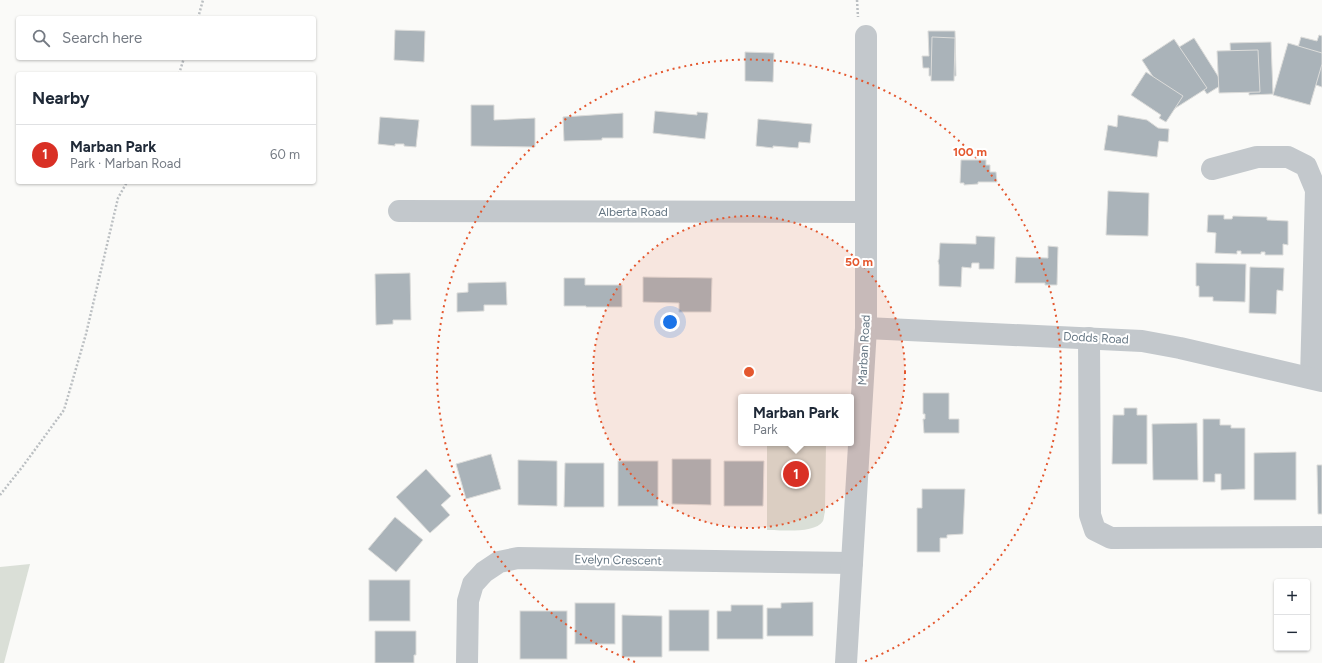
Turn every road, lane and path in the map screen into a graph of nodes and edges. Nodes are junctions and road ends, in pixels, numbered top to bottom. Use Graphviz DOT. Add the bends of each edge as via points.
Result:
graph roads {
  1 [pos="203,0"];
  2 [pos="199,16"];
  3 [pos="866,36"];
  4 [pos="183,60"];
  5 [pos="180,72"];
  6 [pos="1212,168"];
  7 [pos="126,184"];
  8 [pos="399,211"];
  9 [pos="866,212"];
  10 [pos="866,328"];
  11 [pos="1089,338"];
  12 [pos="1317,379"];
  13 [pos="0,495"];
  14 [pos="1322,537"];
  15 [pos="852,563"];
  16 [pos="467,663"];
  17 [pos="846,663"];
  1 -- 2 [label="path"];
  3 -- 9 [label="street, Marban Road"];
  4 -- 5 [label="path"];
  6 -- 12 [label="street" via="1257,157 1288,157 1306,166 1316,190"];
  7 -- 13 [label="path" via="118,198 86,334 64,410"];
  8 -- 9 [label="street, Alberta Road"];
  9 -- 10 [label="street, Marban Road"];
  10 -- 11 [label="street, Dodds Road"];
  10 -- 15 [label="street, Marban Road"];
  11 -- 12 [label="street, Dodds Road" via="1142,341"];
  11 -- 14 [label="street" via="1090,515 1095,530 1111,538"];
  15 -- 16 [label="street, Evelyn Crescent" via="518,558 499,562 484,572 473,584 468,601"];
  15 -- 17 [label="street, Marban Road"];
}
